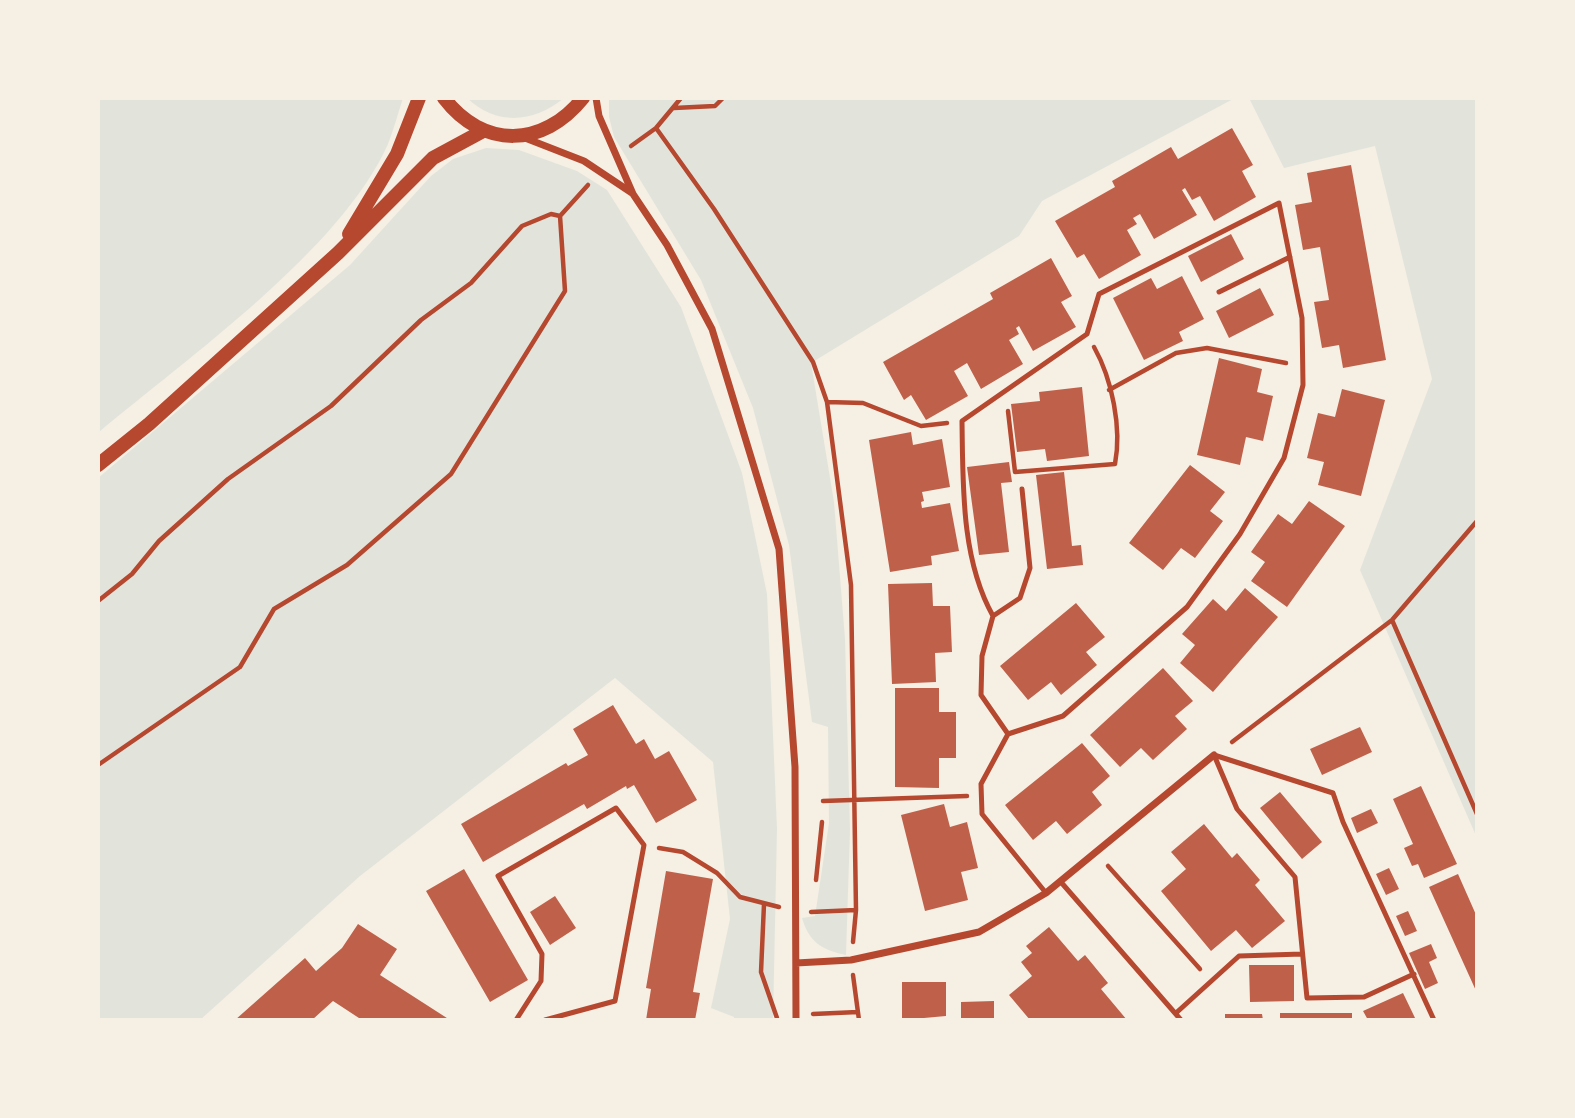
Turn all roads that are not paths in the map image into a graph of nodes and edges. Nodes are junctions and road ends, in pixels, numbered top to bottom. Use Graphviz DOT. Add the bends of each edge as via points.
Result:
graph roads {
  1 [pos="419,98"];
  2 [pos="444,98"];
  3 [pos="583,98"];
  4 [pos="596,98"];
  5 [pos="483,131"];
  6 [pos="521,136"];
  7 [pos="633,194"];
  8 [pos="338,253"];
  9 [pos="1290,257"];
  10 [pos="1219,292"];
  11 [pos="98,465"];
  12 [pos="1022,489"];
  13 [pos="993,616"];
  14 [pos="1008,734"];
  15 [pos="1214,755"];
  16 [pos="1060,881"];
  17 [pos="1046,893"];
  18 [pos="1302,954"];
  19 [pos="796,963"];
  20 [pos="1414,974"];
  21 [pos="1176,1013"];
  22 [pos="516,1020"];
  23 [pos="545,1020"];
  24 [pos="796,1020"];
  25 [pos="1181,1020"];
  26 [pos="1434,1020"];
  1 -- 8 [label="main road" via="397,154"];
  2 -- 5 [label="main road" via="456,114"];
  3 -- 6 [label="main road" via="549,128"];
  4 -- 7 [label="street" via="599,116"];
  5 -- 6 [label="main road"];
  5 -- 8 [label="main road" via="433,158"];
  6 -- 7 [label="street" via="584,161"];
  7 -- 19 [label="street" via="667,245 712,329 779,549 794,767"];
  8 -- 11 [label="main road"];
  9 -- 10 [label="lane"];
  9 -- 13 [label="lane" via="1279,203 1099,294 1087,334 962,421 963,503 981,594"];
  9 -- 14 [label="lane" via="1302,318 1303,385 1284,458 1240,534 1187,607 1063,716"];
  12 -- 13 [label="lane" via="1030,569 1020,598"];
  13 -- 14 [label="lane" via="982,656 981,695"];
  14 -- 17 [label="lane" via="981,784 982,814"];
  15 -- 16 [label="street"];
  15 -- 18 [label="lane" via="1237,809 1295,877"];
  15 -- 20 [label="lane" via="1333,793"];
  16 -- 17 [label="street"];
  16 -- 21 [label="lane"];
  17 -- 19 [label="street" via="979,932 852,960"];
  18 -- 20 [label="lane" via="1307,998 1364,998"];
  18 -- 21 [label="lane" via="1240,956"];
  19 -- 24 [label="street"];
  20 -- 26 [label="lane"];
  21 -- 25 [label="lane"];
  22 -- 23 [label="lane" via="541,981 542,954 498,877 616,808 644,845 615,1001"];
}
